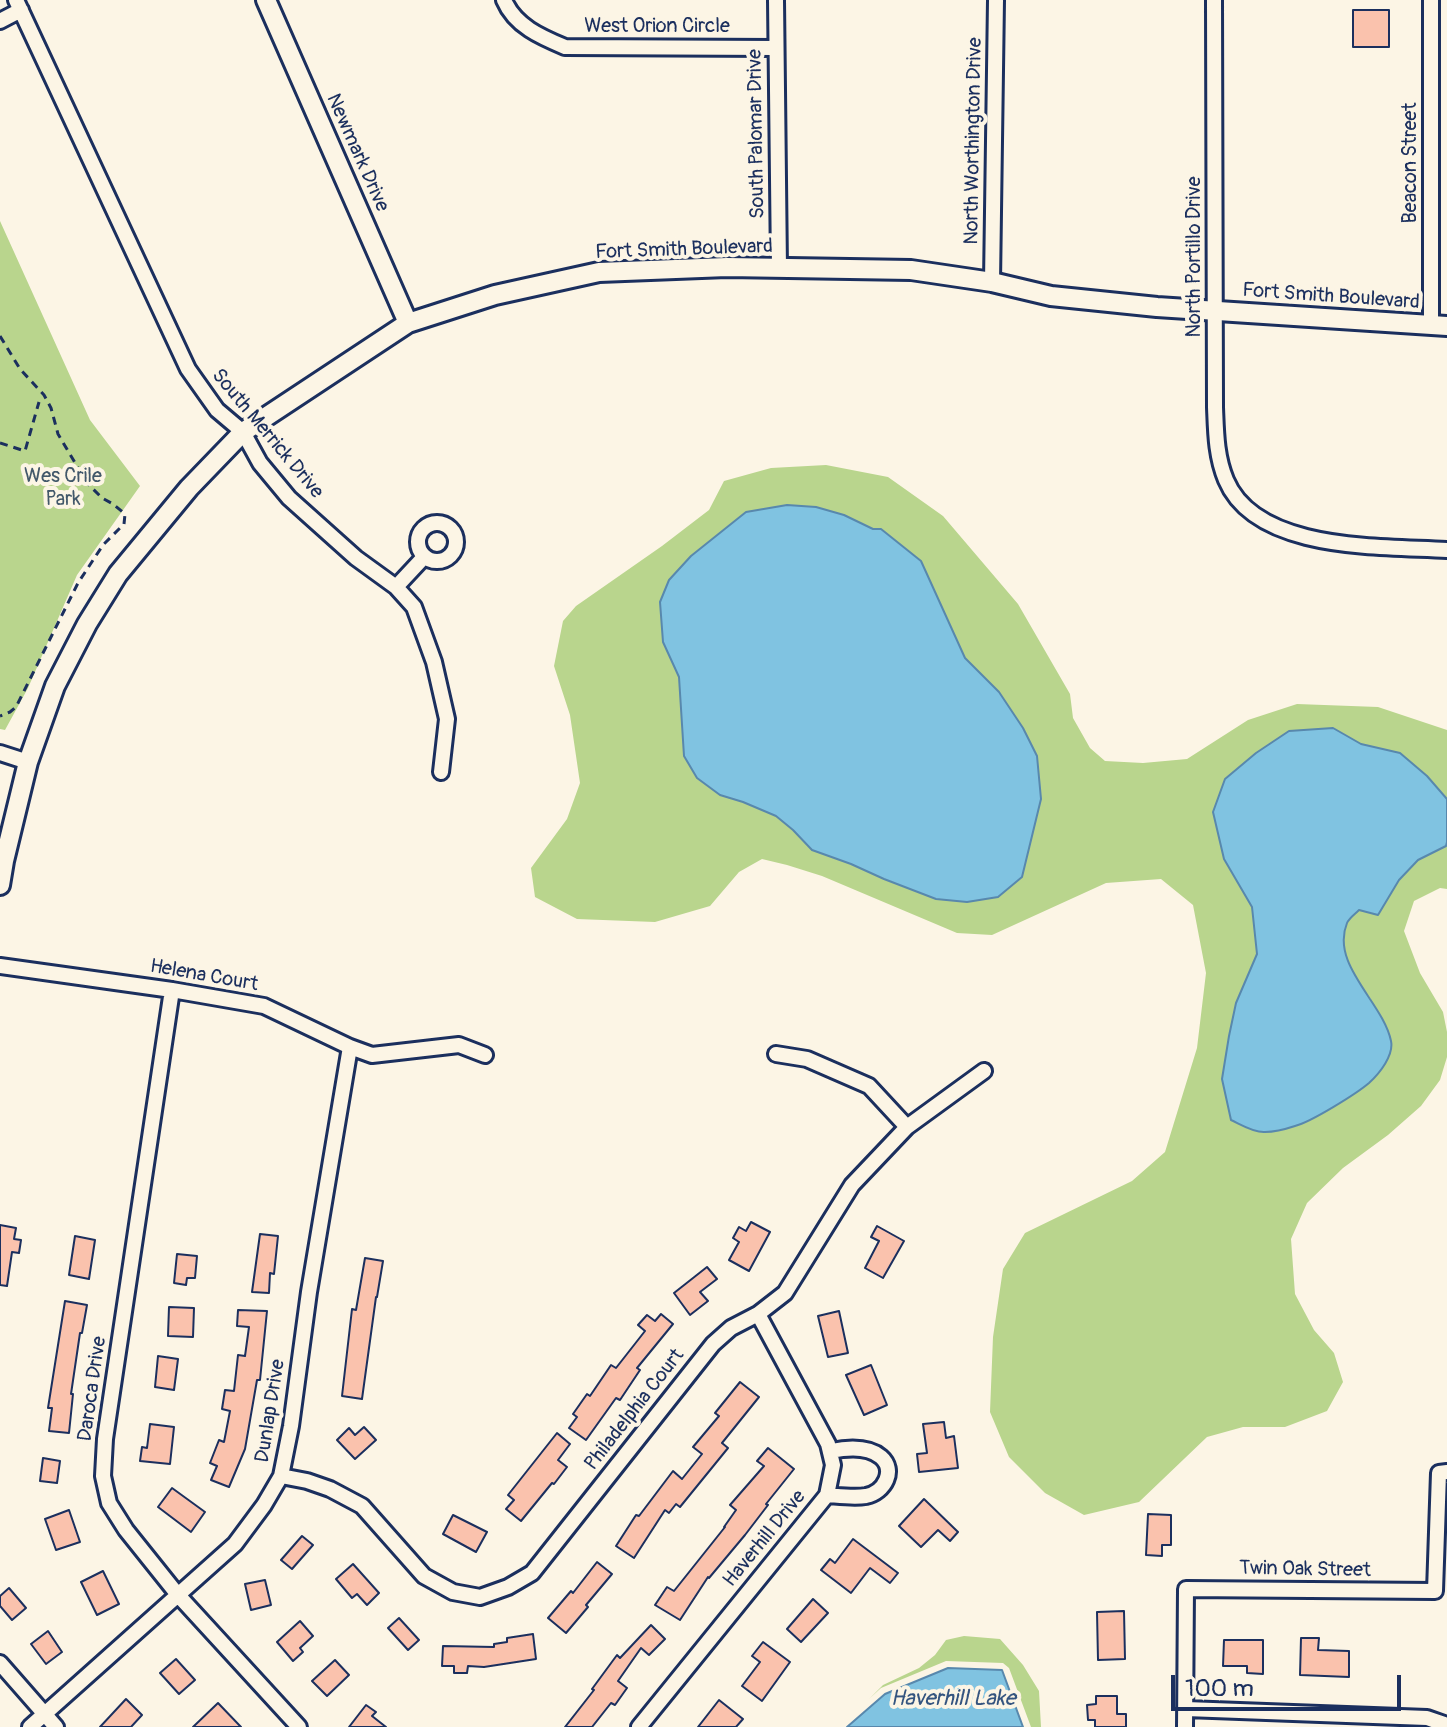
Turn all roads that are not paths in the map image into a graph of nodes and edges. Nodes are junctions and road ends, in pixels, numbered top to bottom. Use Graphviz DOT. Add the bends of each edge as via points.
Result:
graph roads {
  1 [pos="266,0"];
  2 [pos="504,0"];
  3 [pos="776,0"];
  4 [pos="996,0"];
  5 [pos="1214,0"];
  6 [pos="1431,0"];
  7 [pos="19,5"];
  8 [pos="0,21"];
  9 [pos="776,48"];
  10 [pos="779,268"];
  11 [pos="992,282"];
  12 [pos="1216,311"];
  13 [pos="408,323"];
  14 [pos="1439,326"];
  15 [pos="243,432"];
  16 [pos="1447,550"];
  17 [pos="424,557"];
  18 [pos="396,587"];
  19 [pos="0,753"];
  20 [pos="28,762"];
  21 [pos="441,772"];
  22 [pos="0,885"];
  23 [pos="0,966"];
  24 [pos="172,990"];
  25 [pos="350,1047"];
  26 [pos="776,1054"];
  27 [pos="485,1055"];
  28 [pos="984,1071"];
  29 [pos="907,1127"];
  30 [pos="758,1314"];
  31 [pos="831,1451"];
  32 [pos="1447,1472"];
  33 [pos="281,1476"];
  34 [pos="827,1495"];
  35 [pos="178,1595"];
  36 [pos="0,1663"];
  37 [pos="1186,1709"];
  38 [pos="44,1715"];
  39 [pos="1447,1725"];
  40 [pos="30,1727"];
  41 [pos="56,1727"];
  42 [pos="299,1727"];
  43 [pos="639,1727"];
  44 [pos="1185,1727"];
  1 -- 13 [label="street, Newmark Drive"];
  2 -- 9 [label="street, West Orion Circle" via="523,24 565,47"];
  3 -- 9 [label="street, South Palomar Drive"];
  4 -- 11 [label="street, North Worthington Drive"];
  5 -- 12 [label="street, North Portillo Drive"];
  6 -- 14 [label="street, Beacon Street"];
  7 -- 8 [label="street"];
  7 -- 15 [label="street, South Merrick Drive" via="188,369 217,410"];
  9 -- 10 [label="street, South Palomar Drive"];
  10 -- 11 [label="street, Fort Smith Boulevard" via="911,270"];
  10 -- 13 [label="street, Fort Smith Boulevard" via="599,272 495,295"];
  11 -- 12 [label="street, Fort Smith Boulevard" via="1051,296"];
  12 -- 14 [label="street, Fort Smith Boulevard"];
  12 -- 16 [label="street, North Portillo Drive" via="1217,452 1226,481 1243,507 1270,525 1303,537"];
  13 -- 15 [label="street, Fort Smith Boulevard"];
  15 -- 18 [label="street, South Merrick Drive" via="289,498"];
  15 -- 20 [label="street, Fort Smith Boulevard" via="118,574 55,686"];
  17 -- 18 [label="street"];
  18 -- 21 [label="street, South Merrick Drive" via="414,607 434,662 447,719"];
  19 -- 20 [label="street"];
  20 -- 22 [label="street, Fort Smith Boulevard"];
  23 -- 24 [label="street, Helena Court"];
  24 -- 25 [label="street, Helena Court" via="264,1006"];
  24 -- 35 [label="street, Daroca Drive" via="103,1476 109,1503 126,1530"];
  25 -- 27 [label="street, Helena Court" via="372,1055 459,1045"];
  25 -- 33 [label="street, Dunlap Drive"];
  26 -- 29 [label="street" via="807,1059 869,1086"];
  28 -- 29 [label="street, Philadelphia Court"];
  29 -- 30 [label="street, Philadelphia Court" via="852,1185 785,1293"];
  30 -- 31 [label="street"];
  30 -- 33 [label="street, Philadelphia Court" via="713,1344 532,1573 480,1597 453,1592 424,1576 362,1506 330,1489"];
  31 -- 34 [label="street, Haverhill Drive"];
  31 -- 34 [label="street" via="857,1449 880,1456 887,1480 867,1496"];
  32 -- 37 [label="street, Twin Oak Street" via="1439,1473 1435,1591 1186,1589"];
  33 -- 35 [label="street, Dunlap Drive" via="235,1544"];
  34 -- 43 [label="street, Haverhill Drive"];
  35 -- 38 [label="street, Dunlap Drive"];
  35 -- 42 [label="street, Daroca Drive"];
  36 -- 38 [label="street"];
  37 -- 39 [label="street" via="1427,1718"];
  37 -- 44 [label="street, Twin Oak Street"];
  38 -- 40 [label="street, Dunlap Drive"];
  38 -- 41 [label="street"];
}
